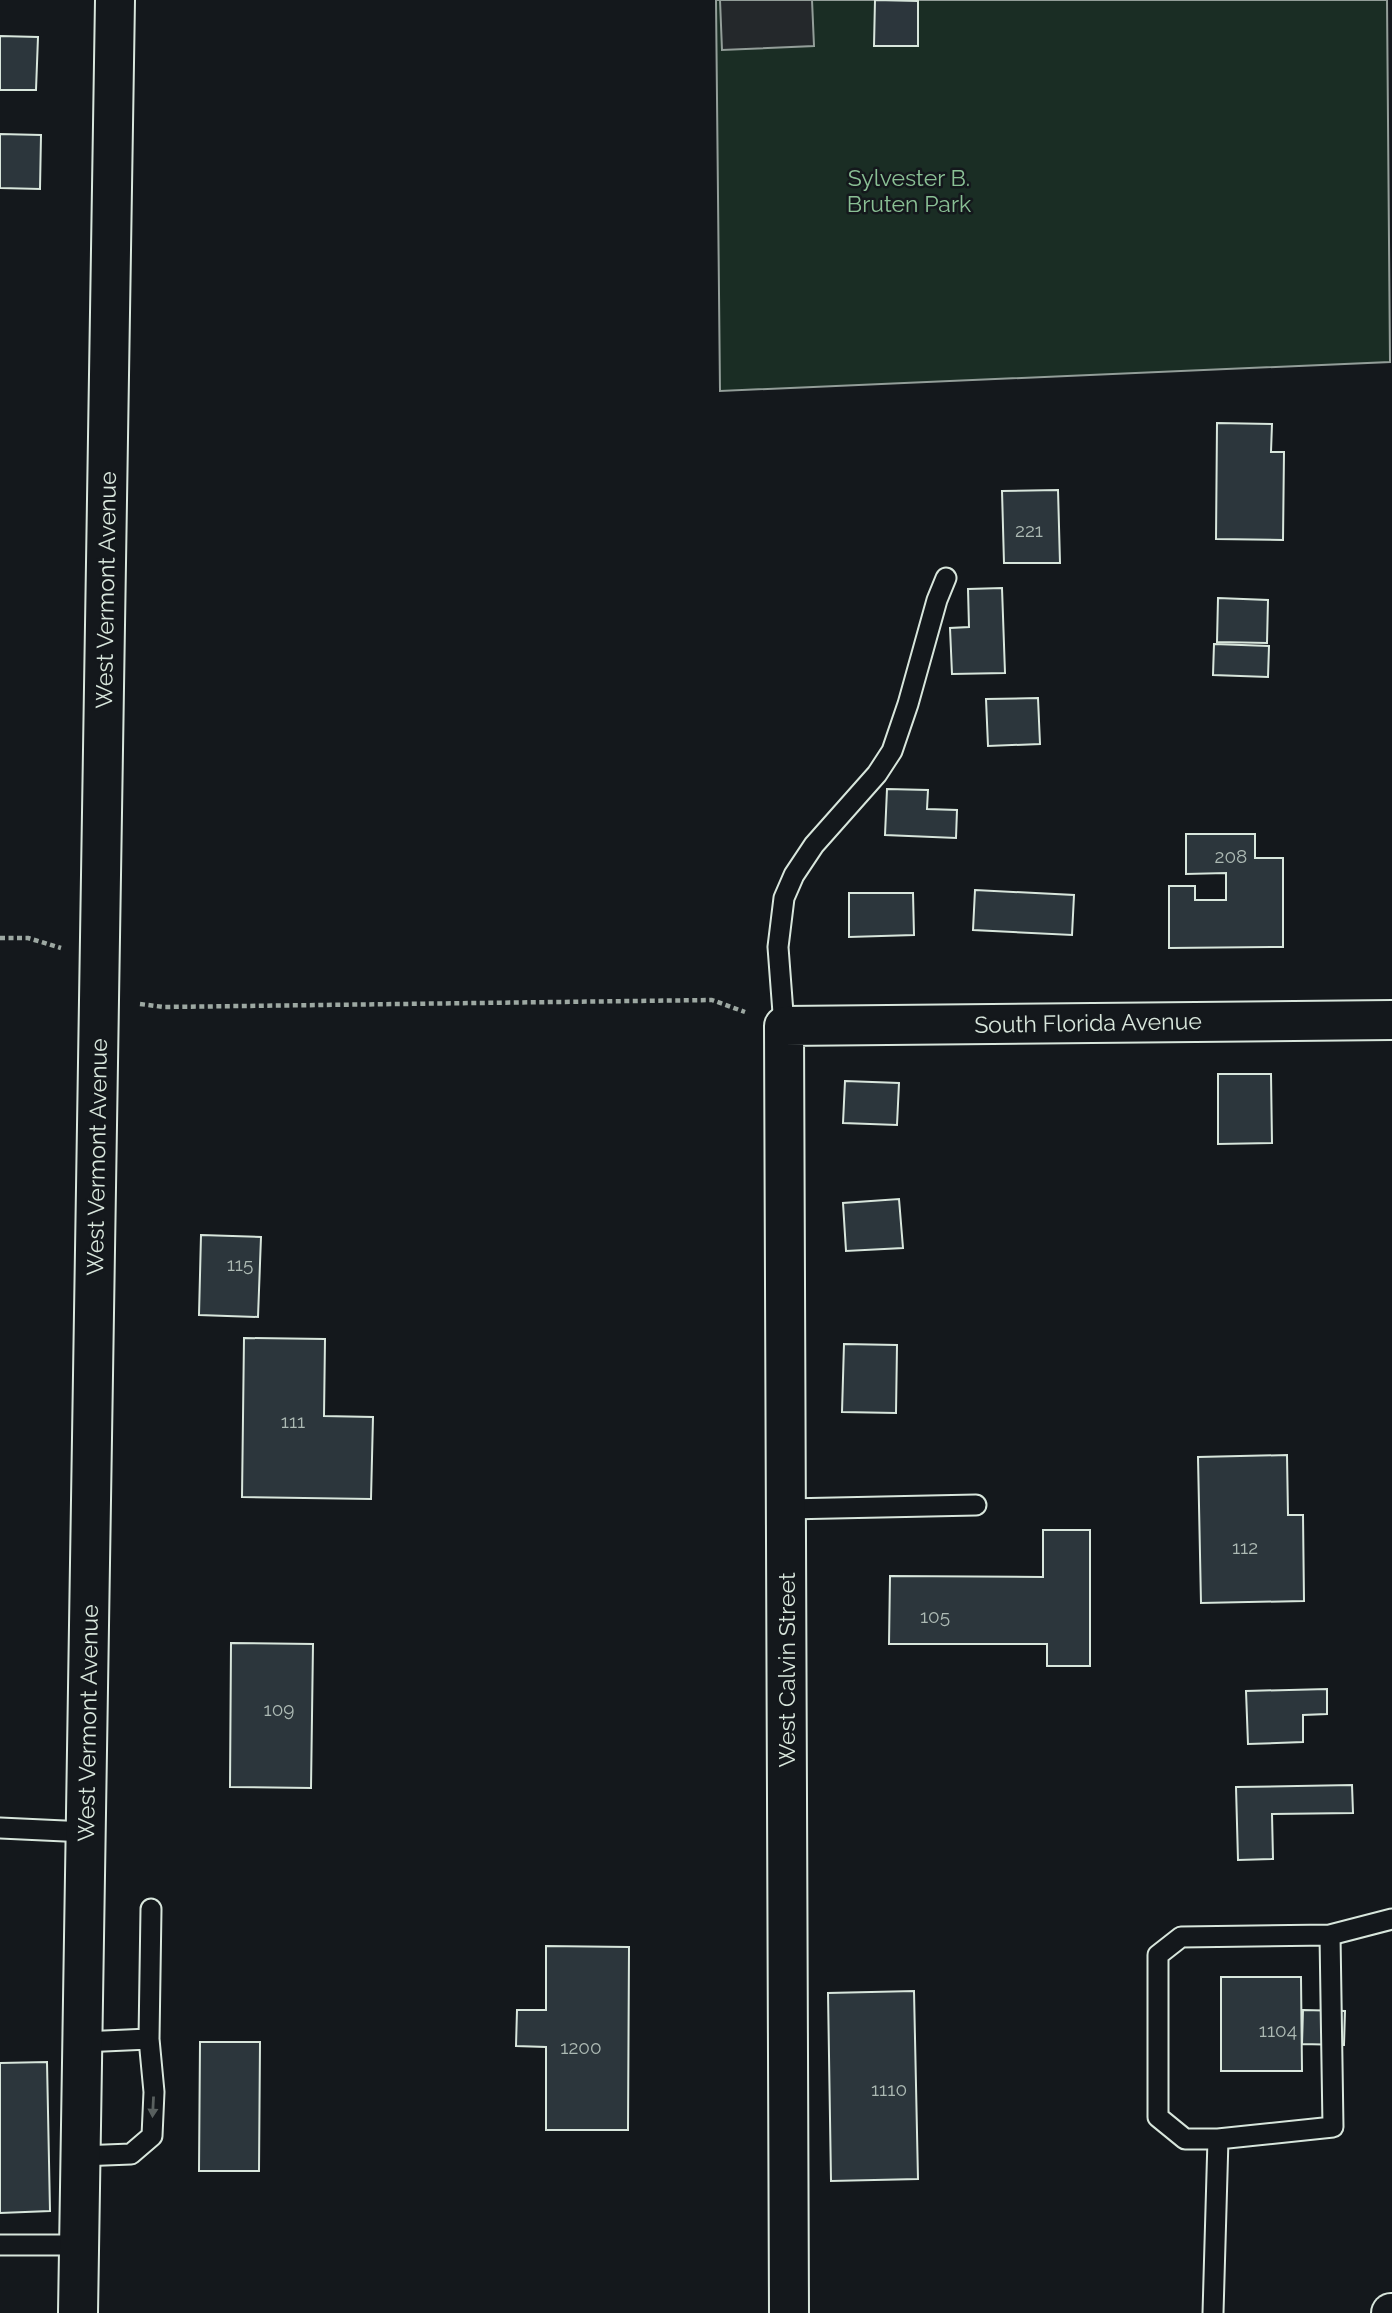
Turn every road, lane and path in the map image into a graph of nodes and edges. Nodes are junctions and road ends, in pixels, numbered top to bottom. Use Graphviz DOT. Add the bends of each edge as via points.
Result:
graph roads {
  1 [pos="116,0"];
  2 [pos="946,578"];
  3 [pos="0,938"];
  4 [pos="100,985"];
  5 [pos="1392,1020"];
  6 [pos="784,1026"];
  7 [pos="976,1505"];
  8 [pos="787,1508"];
  9 [pos="0,1828"];
  10 [pos="86,1832"];
  11 [pos="151,1909"];
  12 [pos="1392,1919"];
  13 [pos="1330,1935"];
  14 [pos="149,2039"];
  15 [pos="82,2042"];
  16 [pos="1218,2139"];
  17 [pos="80,2156"];
  18 [pos="0,2245"];
  19 [pos="79,2245"];
  20 [pos="78,2313"];
  21 [pos="789,2313"];
  22 [pos="1213,2313"];
  1 -- 4 [label="street, West Vermont Avenue"];
  2 -- 6 [label="lane" via="892,751 814,845 784,898 778,947"];
  3 -- 4 [label="path" via="28,938 60,947"];
  4 -- 6 [label="path" via="128,1003 164,1007 712,1000"];
  4 -- 10 [label="street, West Vermont Avenue"];
  5 -- 6 [label="street, South Florida Avenue"];
  6 -- 8 [label="street, West Calvin Street"];
  7 -- 8 [label="lane"];
  8 -- 21 [label="street, West Calvin Street"];
  9 -- 10 [label="lane"];
  10 -- 15 [label="street, West Vermont Avenue"];
  11 -- 14 [label="lane"];
  12 -- 13 [label="lane"];
  13 -- 16 [label="lane" via="1333,2127"];
  13 -- 16 [label="lane" via="1181,1937 1158,1955 1158,2118 1185,2139"];
  14 -- 15 [label="lane"];
  14 -- 17 [label="lane, one-way" via="152,2136 131,2154"];
  15 -- 17 [label="street, West Vermont Avenue"];
  16 -- 22 [label="lane"];
  17 -- 19 [label="street, West Vermont Avenue"];
  18 -- 19 [label="lane"];
  19 -- 20 [label="street, West Vermont Avenue"];
}
